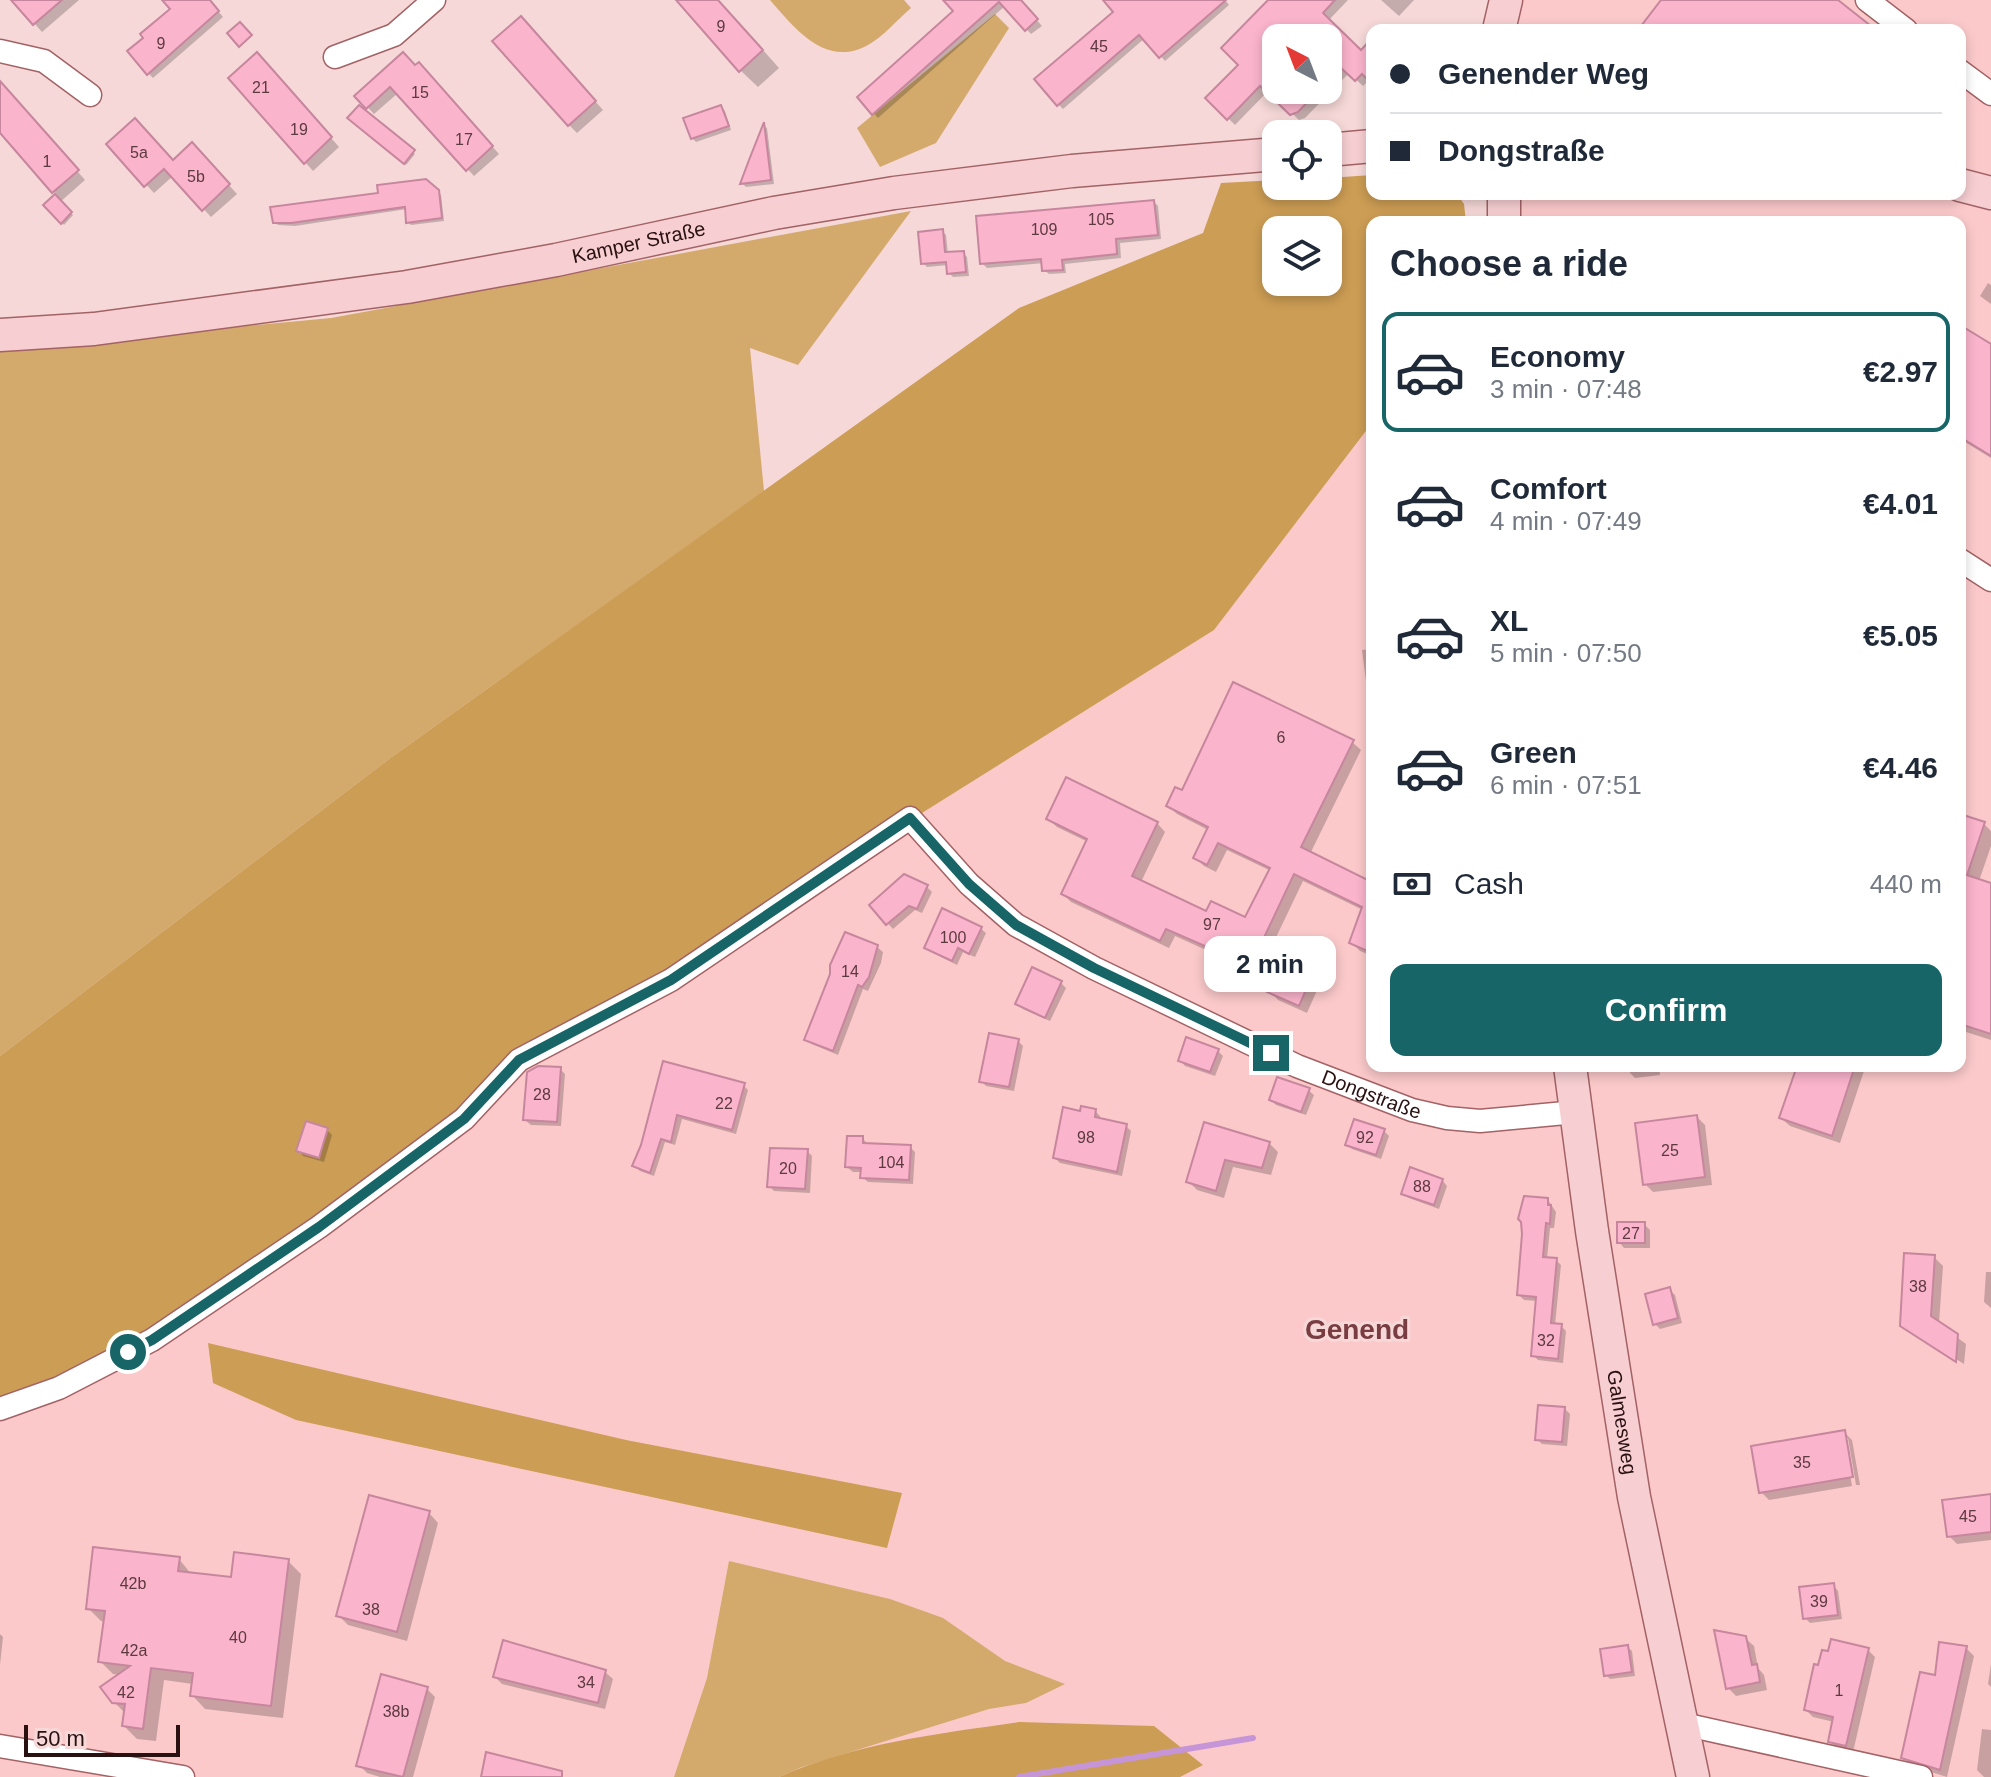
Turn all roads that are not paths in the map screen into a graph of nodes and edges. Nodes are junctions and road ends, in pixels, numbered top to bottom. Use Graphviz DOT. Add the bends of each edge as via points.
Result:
graph roads {
  1 [pos="434,0"];
  2 [pos="1506,0"];
  3 [pos="1867,0"];
  4 [pos="1500,24"];
  5 [pos="1898,24"];
  6 [pos="0,51"];
  7 [pos="335,57"];
  8 [pos="1966,75"];
  9 [pos="1991,94"];
  10 [pos="90,95"];
  11 [pos="1366,147"];
  12 [pos="1342,149"];
  13 [pos="1262,155"];
  14 [pos="1966,187"];
  15 [pos="1991,193"];
  16 [pos="0,335"];
  17 [pos="1966,564"];
  18 [pos="1991,580"];
  19 [pos="1571,1072"];
  20 [pos="1576,1112"];
  21 [pos="0,1409"];
  22 [pos="1683,1724"];
  23 [pos="0,1746"];
  24 [pos="183,1777"];
  25 [pos="1693,1777"];
  26 [pos="1921,1777"];
  1 -- 7 [label="street" via="394,35"];
  2 -- 4 [label="main road"];
  3 -- 5 [label="street"];
  6 -- 10 [label="street" via="44,61"];
  8 -- 9 [label="street"];
  11 -- 12 [label="main road"];
  13 -- 16 [label="main road, Kamper Straße" via="894,193 407,287 94,329"];
  14 -- 15 [label="main road"];
  17 -- 18 [label="street"];
  19 -- 20 [label="main road, Galmesweg"];
  20 -- 21 [label="street, Dongstraße" via="1480,1121 1447,1118 1297,1066 1016,925 969,884 910,818 671,980 519,1060 464,1119 319,1227 152,1340 59,1388"];
  20 -- 22 [label="main road, Galmesweg" via="1634,1497"];
  22 -- 25 [label="main road, Galmesweg"];
  22 -- 26 [label="street"];
  23 -- 24 [label="street"];
}
